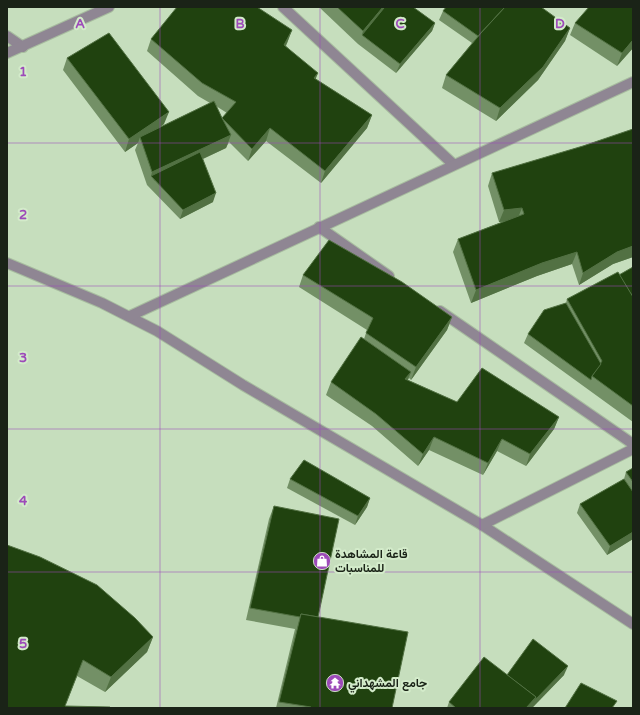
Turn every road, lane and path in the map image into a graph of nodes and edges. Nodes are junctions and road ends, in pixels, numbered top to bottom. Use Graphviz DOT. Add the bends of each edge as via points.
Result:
graph roads {
  1 [pos="109,7"];
  2 [pos="283,7"];
  3 [pos="7,36"];
  4 [pos="23,46"];
  5 [pos="7,53"];
  6 [pos="633,82"];
  7 [pos="453,164"];
  8 [pos="319,227"];
  9 [pos="7,263"];
  10 [pos="398,282"];
  11 [pos="430,304"];
  12 [pos="130,316"];
  13 [pos="633,444"];
  14 [pos="633,449"];
  15 [pos="482,525"];
  16 [pos="633,624"];
  1 -- 4 [label="street"];
  2 -- 7 [label="street"];
  3 -- 4 [label="street"];
  4 -- 5 [label="street"];
  6 -- 7 [label="street"];
  7 -- 8 [label="street"];
  8 -- 10 [label="street"];
  8 -- 12 [label="street"];
  9 -- 12 [label="street"];
  11 -- 13 [label="street"];
  12 -- 15 [label="street"];
  14 -- 15 [label="street"];
  15 -- 16 [label="street"];
}
